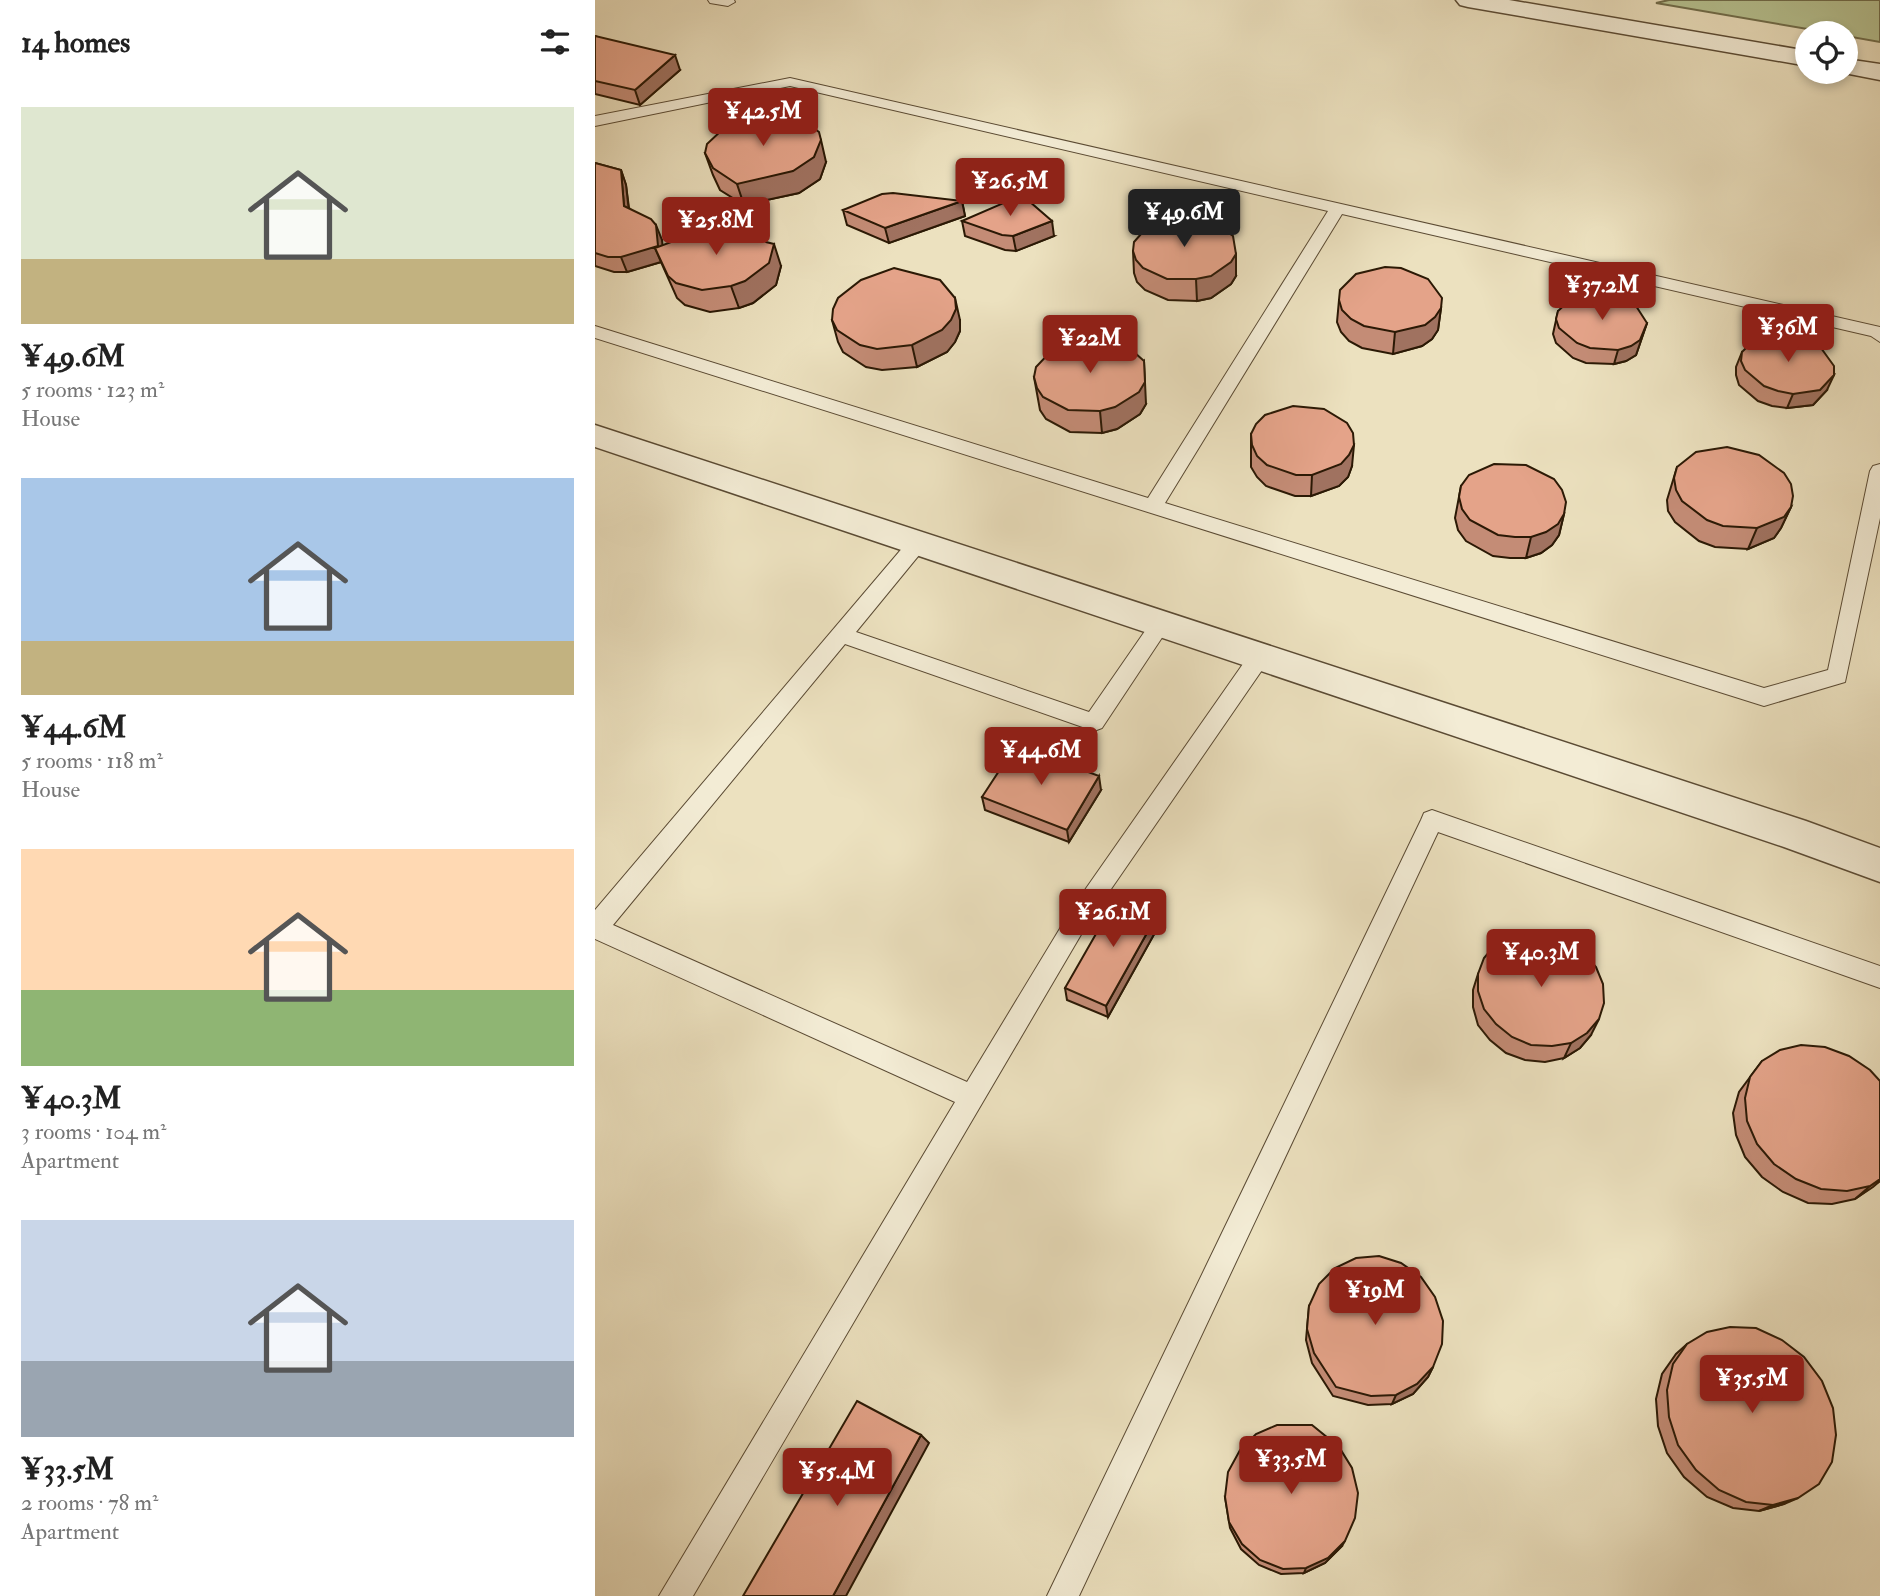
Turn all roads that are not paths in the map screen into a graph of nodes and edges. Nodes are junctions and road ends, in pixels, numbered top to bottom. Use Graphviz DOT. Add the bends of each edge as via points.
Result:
graph roads {
  1 [pos="1468,0"];
  2 [pos="1795,57"];
  3 [pos="1858,68"];
  4 [pos="1880,72"];
  5 [pos="595,121"];
  6 [pos="1338,208"];
  7 [pos="595,332"];
  8 [pos="1880,336"];
  9 [pos="595,436"];
  10 [pos="1880,471"];
  11 [pos="1153,506"];
  12 [pos="917,544"];
  13 [pos="1161,624"];
  14 [pos="842,635"];
  15 [pos="1260,657"];
  16 [pos="1880,865"];
  17 [pos="595,928"];
  18 [pos="1880,977"];
  19 [pos="971,1097"];
  20 [pos="675,1596"];
  21 [pos="1063,1596"];
  1 -- 2 [label="street"];
  3 -- 4 [label="street"];
  5 -- 6 [label="lane" via="790,82"];
  6 -- 8 [label="lane"];
  6 -- 11 [label="lane"];
  7 -- 11 [label="lane"];
  9 -- 12 [label="street"];
  10 -- 11 [label="lane" via="1837,676 1764,697"];
  12 -- 13 [label="street"];
  12 -- 14 [label="lane"];
  13 -- 14 [label="lane" via="1094,722"];
  13 -- 15 [label="street"];
  14 -- 17 [label="lane"];
  15 -- 16 [label="street"];
  15 -- 19 [label="lane" via="1081,914"];
  17 -- 19 [label="lane"];
  18 -- 21 [label="lane" via="1432,820"];
  19 -- 20 [label="lane"];
}
